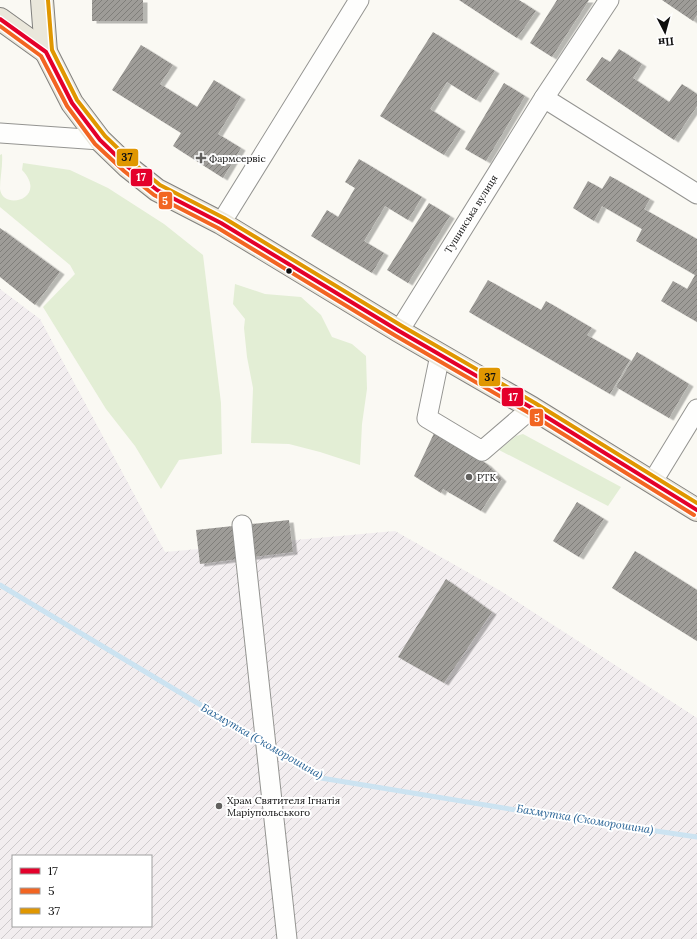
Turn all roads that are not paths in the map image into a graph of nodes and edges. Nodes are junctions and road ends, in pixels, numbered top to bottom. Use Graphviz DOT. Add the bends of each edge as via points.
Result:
graph roads {
  1 [pos="42,0"];
  2 [pos="359,0"];
  3 [pos="609,0"];
  4 [pos="0,19"];
  5 [pos="46,52"];
  6 [pos="544,98"];
  7 [pos="0,133"];
  8 [pos="100,140"];
  9 [pos="697,194"];
  10 [pos="221,223"];
  11 [pos="399,331"];
  12 [pos="440,355"];
  13 [pos="532,408"];
  14 [pos="697,409"];
  15 [pos="653,481"];
  16 [pos="697,510"];
  17 [pos="242,525"];
  18 [pos="288,939"];
  1 -- 5 [label="main road"];
  2 -- 10 [label="street"];
  3 -- 6 [label="street, Тушинська вулиця"];
  4 -- 5 [label="main road"];
  5 -- 8 [label="main road" via="72,103"];
  6 -- 9 [label="street"];
  6 -- 11 [label="street, Тушинська вулиця"];
  7 -- 8 [label="street"];
  8 -- 10 [label="main road" via="157,190"];
  10 -- 11 [label="main road"];
  11 -- 12 [label="main road"];
  12 -- 13 [label="main road"];
  12 -- 13 [label="street" via="427,418 482,451"];
  13 -- 15 [label="main road"];
  14 -- 15 [label="street"];
  15 -- 16 [label="main road"];
  17 -- 18 [label="street"];
}
